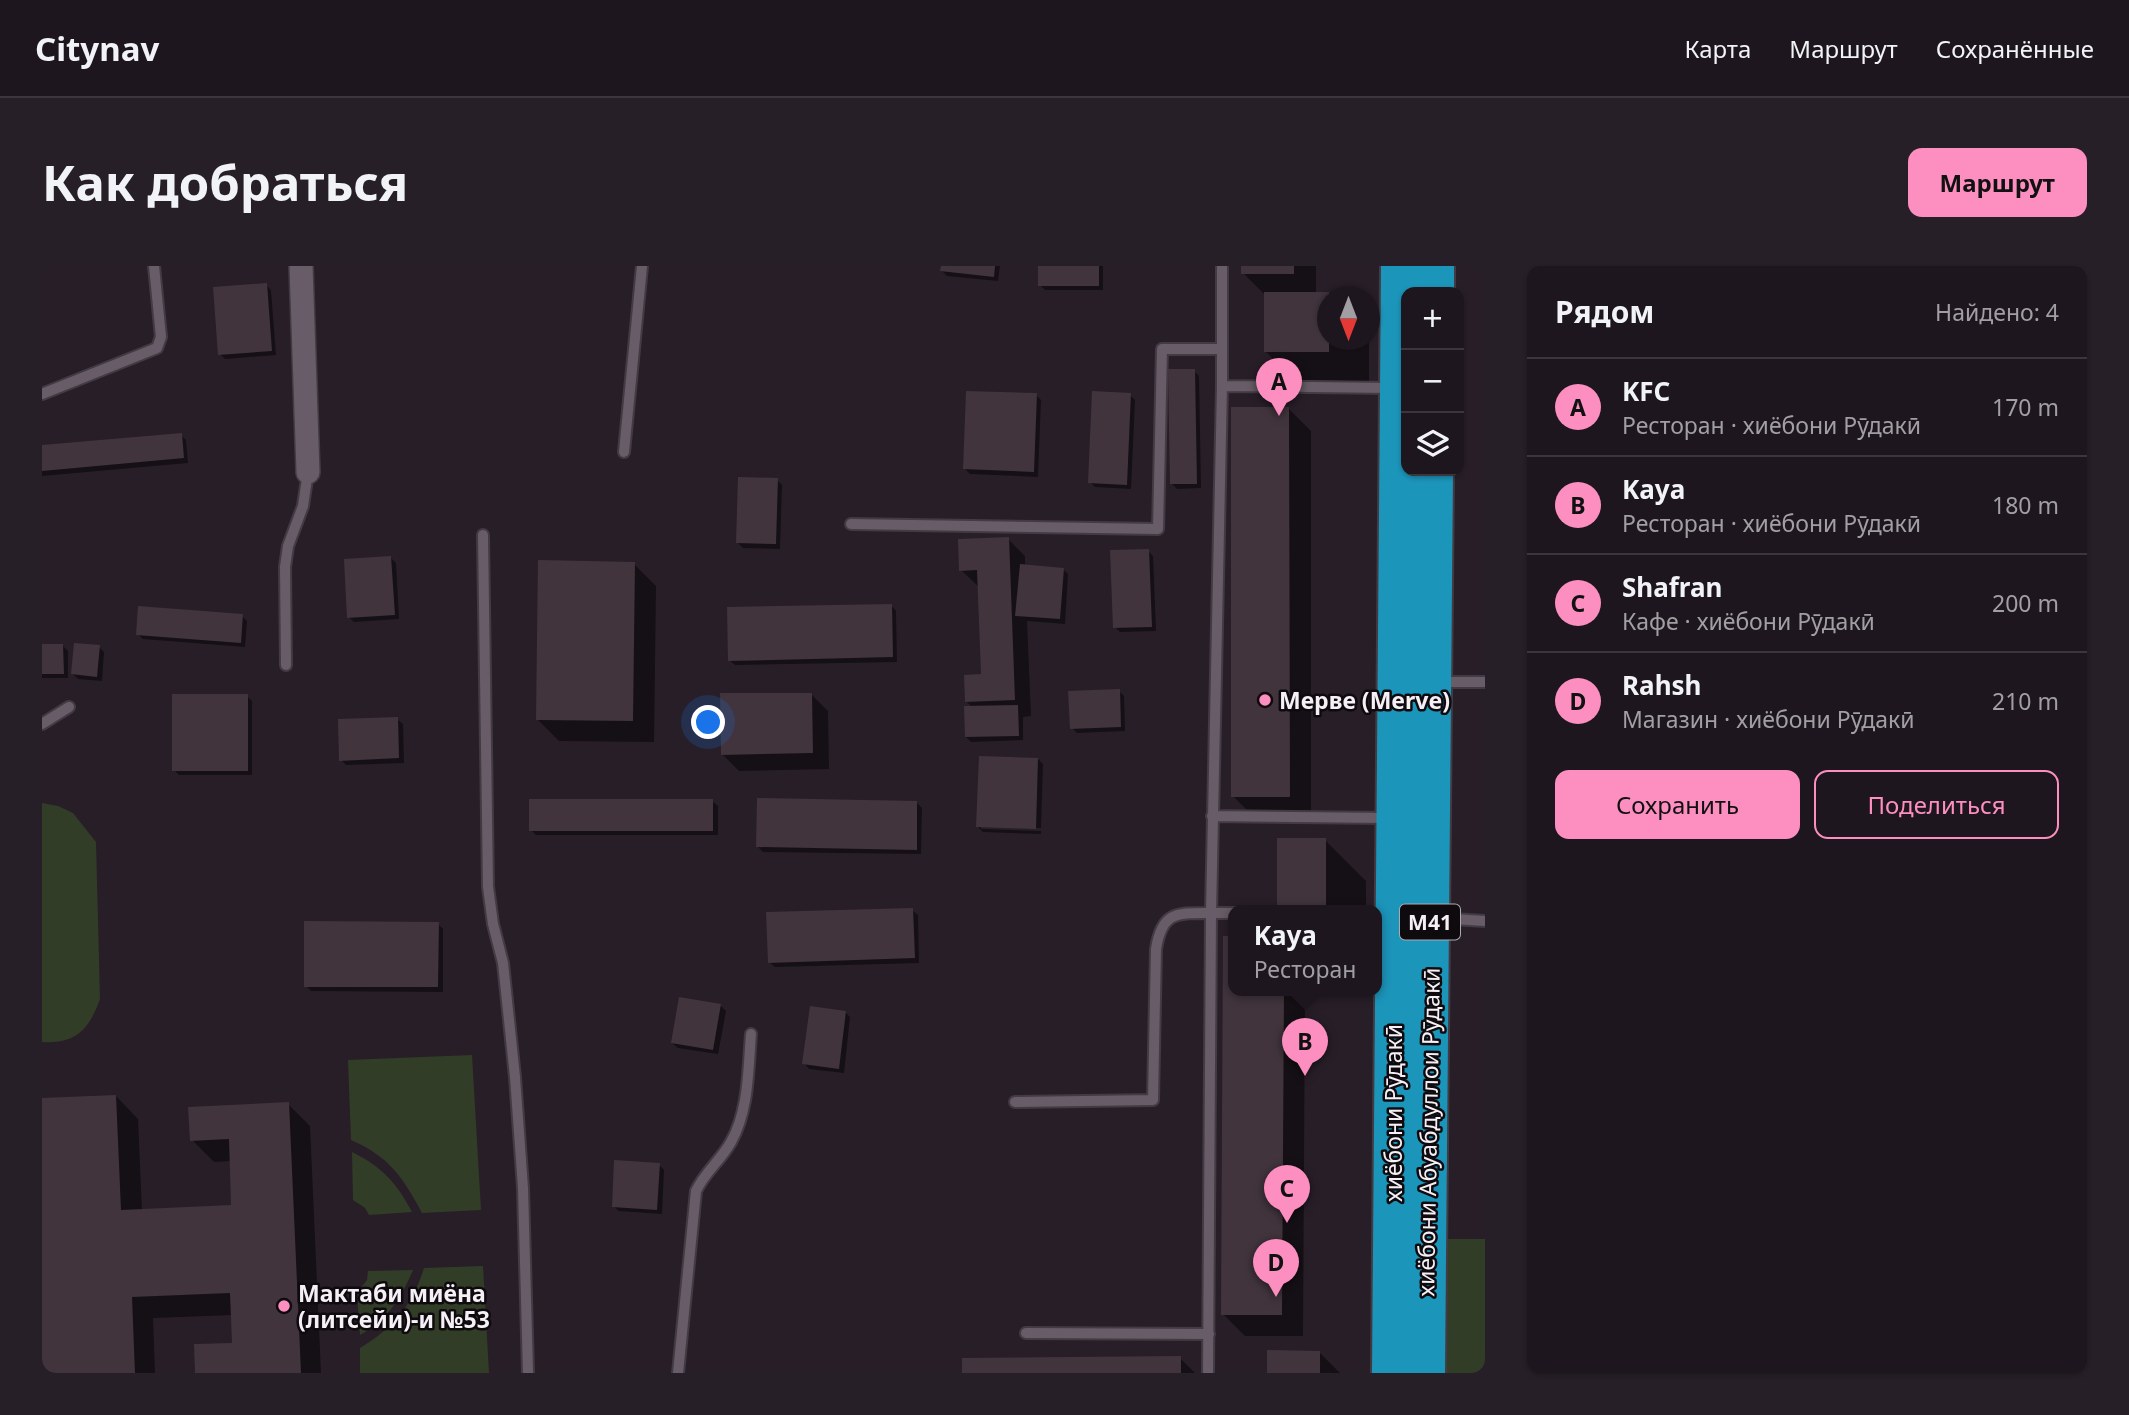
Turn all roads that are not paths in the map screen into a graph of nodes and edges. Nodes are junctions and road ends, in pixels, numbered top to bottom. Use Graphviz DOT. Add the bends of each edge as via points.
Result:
graph roads {
  1 [pos="154,266"];
  2 [pos="300,266"];
  3 [pos="642,266"];
  4 [pos="1222,266"];
  5 [pos="1400,266"];
  6 [pos="1435,266"];
  7 [pos="1435,287"];
  8 [pos="1221,349"];
  9 [pos="1402,350"];
  10 [pos="1222,386"];
  11 [pos="1401,388"];
  12 [pos="42,394"];
  13 [pos="1403,413"];
  14 [pos="624,452"];
  15 [pos="308,472"];
  16 [pos="1434,476"];
  17 [pos="851,524"];
  18 [pos="483,535"];
  19 [pos="286,665"];
  20 [pos="1432,682"];
  21 [pos="1485,682"];
  22 [pos="69,707"];
  23 [pos="42,724"];
  24 [pos="1212,816"];
  25 [pos="1396,818"];
  26 [pos="1210,913"];
  27 [pos="1228,914"];
  28 [pos="1404,916"];
  29 [pos="1485,921"];
  30 [pos="751,1034"];
  31 [pos="1015,1102"];
  32 [pos="1027,1333"];
  33 [pos="1209,1334"];
  34 [pos="528,1373"];
  35 [pos="678,1373"];
  36 [pos="1208,1373"];
  37 [pos="1391,1373"];
  38 [pos="1426,1373"];
  1 -- 12 [label="lane" via="161,337 157,348"];
  2 -- 15 [label="street"];
  3 -- 14 [label="lane"];
  4 -- 8 [label="lane"];
  5 -- 9 [label="highway, хиёбони Рӯдакӣ"];
  6 -- 7 [label="highway"];
  8 -- 10 [label="lane"];
  8 -- 17 [label="lane" via="1162,349 1158,529"];
  10 -- 11 [label="lane"];
  10 -- 24 [label="lane"];
  13 -- 25 [label="highway, хиёбони Рӯдакӣ"];
  15 -- 19 [label="lane" via="285,567"];
  16 -- 20 [label="highway, хиёбони Абуабдуллои Рӯдакӣ / M41"];
  18 -- 34 [label="lane" via="488,887 503,963 515,1077"];
  20 -- 21 [label="lane"];
  20 -- 28 [label="highway, хиёбони Абуабдуллои Рӯдакӣ / M41"];
  22 -- 23 [label="lane"];
  24 -- 25 [label="lane"];
  24 -- 26 [label="lane"];
  25 -- 28 [label="highway, хиёбони Рӯдакӣ"];
  26 -- 27 [label="lane"];
  26 -- 31 [label="lane" via="1178,913 1159,932 1153,1100"];
  26 -- 33 [label="lane"];
  28 -- 29 [label="lane"];
  28 -- 37 [label="highway, хиёбони Рӯдакӣ"];
  28 -- 38 [label="highway, хиёбони Абуабдуллои Рӯдакӣ / M41"];
  30 -- 35 [label="lane" via="738,1125 725,1152 696,1191"];
  32 -- 33 [label="lane"];
  33 -- 36 [label="lane"];
}
